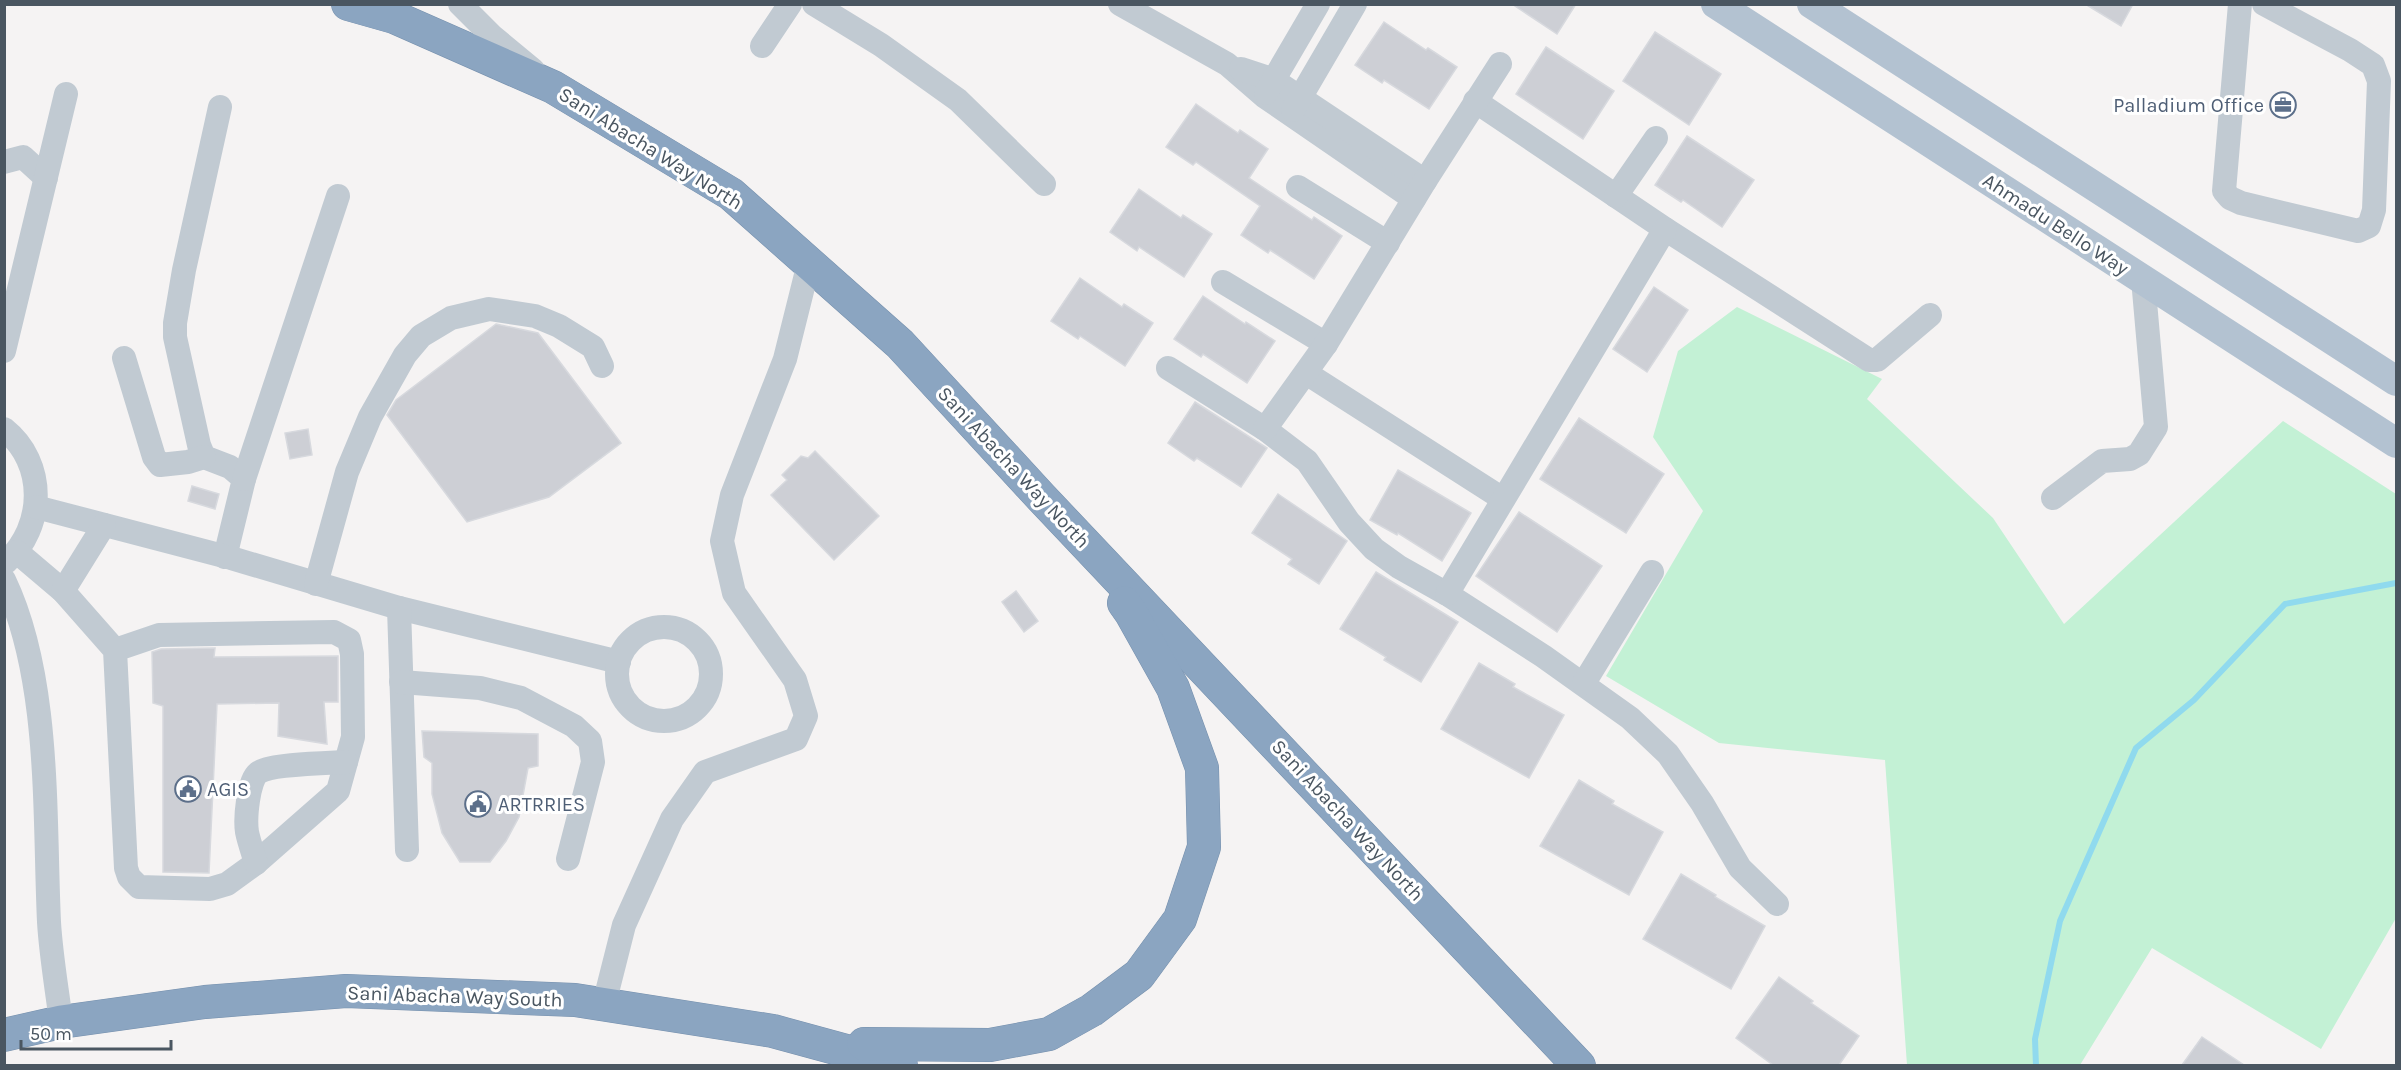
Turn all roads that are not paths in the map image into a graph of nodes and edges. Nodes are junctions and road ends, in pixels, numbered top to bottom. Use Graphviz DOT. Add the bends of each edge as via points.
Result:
graph roads {
  1 [pos="348,4"];
  2 [pos="460,4"];
  3 [pos="790,4"];
  4 [pos="814,4"];
  5 [pos="1120,4"];
  6 [pos="1318,4"];
  7 [pos="1355,4"];
  8 [pos="1716,4"];
  9 [pos="1812,4"];
  10 [pos="2240,4"];
  11 [pos="2264,4"];
  12 [pos="762,46"];
  13 [pos="1500,64"];
  14 [pos="553,87"];
  15 [pos="1268,87"];
  16 [pos="66,94"];
  17 [pos="1476,101"];
  18 [pos="1296,105"];
  19 [pos="220,106"];
  20 [pos="1656,138"];
  21 [pos="4,162"];
  22 [pos="46,178"];
  23 [pos="1044,184"];
  24 [pos="1298,187"];
  25 [pos="1420,190"];
  26 [pos="338,195"];
  27 [pos="1616,196"];
  28 [pos="1665,229"];
  29 [pos="1388,243"];
  30 [pos="809,263"];
  31 [pos="2142,279"];
  32 [pos="1223,282"];
  33 [pos="1930,315"];
  34 [pos="1326,344"];
  35 [pos="4,351"];
  36 [pos="124,358"];
  37 [pos="602,366"];
  38 [pos="1168,368"];
  39 [pos="1305,373"];
  40 [pos="2397,381"];
  41 [pos="4,429"];
  42 [pos="1266,429"];
  43 [pos="2388,438"];
  44 [pos="204,457"];
  45 [pos="244,478"];
  46 [pos="1041,496"];
  47 [pos="2053,498"];
  48 [pos="1503,499"];
  49 [pos="36,507"];
  50 [pos="104,525"];
  51 [pos="225,557"];
  52 [pos="11,558"];
  53 [pos="1652,572"];
  54 [pos="4,580"];
  55 [pos="316,585"];
  56 [pos="63,591"];
  57 [pos="1447,594"];
  58 [pos="10,605"];
  59 [pos="399,608"];
  60 [pos="115,650"];
  61 [pos="619,662"];
  62 [pos="401,682"];
  63 [pos="1584,683"];
  64 [pos="346,762"];
  65 [pos="406,850"];
  66 [pos="568,860"];
  67 [pos="256,863"];
  68 [pos="1777,904"];
  69 [pos="604,1004"];
  70 [pos="61,1022"];
  71 [pos="6,1034"];
  72 [pos="827,1045"];
  73 [pos="901,1065"];
  74 [pos="1579,1065"];
  1 -- 14 [label="highway, Sani Abacha Way North" via="394,17"];
  2 -- 14 [label="street"];
  3 -- 12 [label="street"];
  4 -- 23 [label="street" via="882,45 958,100"];
  5 -- 15 [label="street"];
  6 -- 15 [label="street"];
  7 -- 18 [label="street"];
  8 -- 31 [label="main road, Ahmadu Bello Way"];
  9 -- 40 [label="main road"];
  10 -- 11 [label="street" via="2224,191 2241,203 2358,231 2369,226 2373,210 2379,81 2373,65"];
  13 -- 17 [label="street"];
  14 -- 30 [label="highway, Sani Abacha Way North" via="730,194"];
  15 -- 18 [label="street"];
  16 -- 22 [label="street"];
  17 -- 25 [label="street"];
  17 -- 27 [label="street"];
  18 -- 25 [label="street"];
  19 -- 44 [label="street" via="175,323"];
  20 -- 27 [label="street"];
  21 -- 22 [label="street" via="23,157"];
  22 -- 35 [label="street"];
  24 -- 29 [label="street"];
  25 -- 29 [label="street"];
  26 -- 45 [label="street"];
  27 -- 28 [label="street"];
  28 -- 33 [label="street" via="1869,360 1877,360"];
  28 -- 48 [label="street"];
  29 -- 34 [label="street"];
  30 -- 46 [label="highway, Sani Abacha Way North" via="900,344"];
  30 -- 69 [label="street" via="785,359 732,495 722,541 734,593 795,680 806,716 796,739 705,772 672,819 624,925"];
  31 -- 43 [label="main road, Ahmadu Bello Way"];
  31 -- 47 [label="street" via="2157,427 2139,454 2130,459 2102,461"];
  32 -- 34 [label="street"];
  34 -- 39 [label="street"];
  36 -- 44 [label="street" via="154,457 160,465"];
  37 -- 55 [label="street" via="593,347 535,316 489,309 451,318 421,336 405,355 370,417 347,472"];
  38 -- 42 [label="street"];
  39 -- 42 [label="street"];
  39 -- 48 [label="street"];
  41 -- 49 [label="street" via="28,458 36,482"];
  42 -- 57 [label="street" via="1307,461 1349,522 1374,549"];
  44 -- 45 [label="street" via="231,467"];
  45 -- 51 [label="street"];
  46 -- 72 [label="highway" via="1131,613 1173,688 1202,768 1204,848 1180,920 1139,975 1092,1010 1049,1034 990,1045"];
  46 -- 74 [label="highway, Sani Abacha Way North"];
  48 -- 57 [label="street"];
  49 -- 50 [label="street"];
  49 -- 52 [label="street" via="30,531"];
  50 -- 51 [label="street"];
  50 -- 56 [label="street"];
  51 -- 55 [label="street"];
  52 -- 56 [label="street"];
  53 -- 63 [label="street"];
  54 -- 58 [label="street"];
  55 -- 59 [label="street"];
  56 -- 60 [label="street"];
  57 -- 63 [label="street"];
  58 -- 70 [label="street" via="32,669 44,762 50,926"];
  59 -- 61 [label="street"];
  59 -- 62 [label="street"];
  60 -- 64 [label="street" via="159,635 342,635 349,640 352,654 353,736"];
  60 -- 67 [label="street" via="129,877 139,887 210,889 227,884"];
  62 -- 65 [label="street"];
  62 -- 66 [label="street" via="480,688 521,698 574,726 590,741 593,762"];
  63 -- 68 [label="street" via="1668,754 1740,868"];
  64 -- 67 [label="street" via="338,791"];
  64 -- 67 [label="street" via="273,768 258,773 248,801 247,831"];
  69 -- 70 [label="highway, Sani Abacha Way South" via="346,992 205,1002"];
  69 -- 72 [label="highway, Sani Abacha Way South" via="773,1030"];
  70 -- 71 [label="highway, Sani Abacha Way South"];
  72 -- 73 [label="highway, Sani Abacha Way South"];
}
